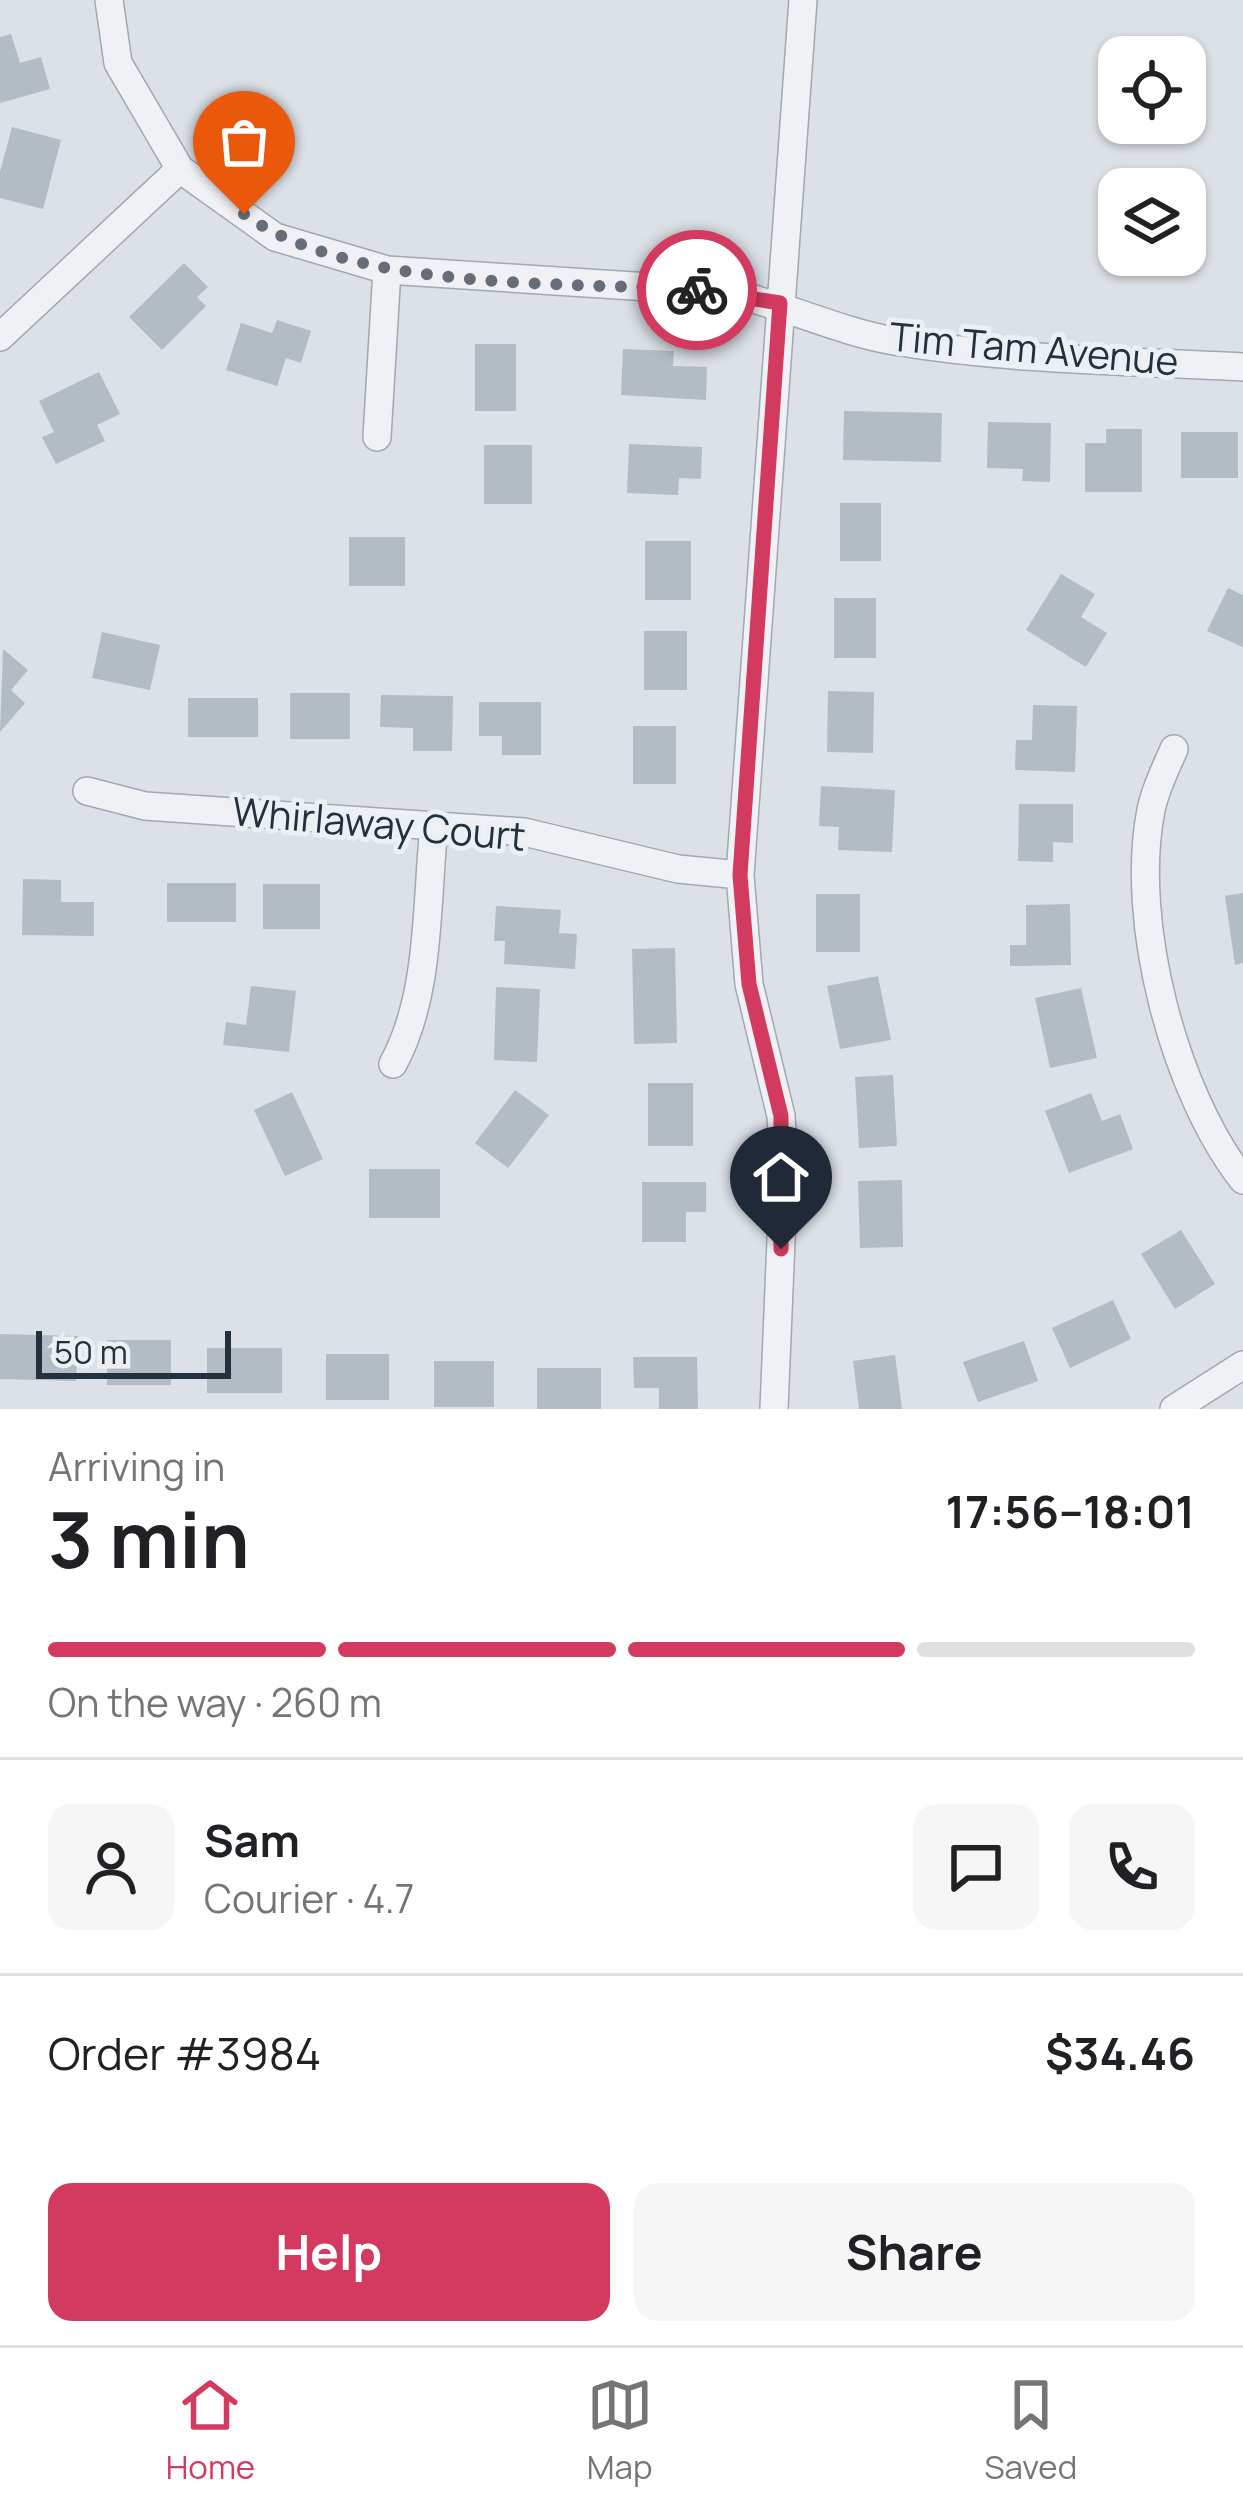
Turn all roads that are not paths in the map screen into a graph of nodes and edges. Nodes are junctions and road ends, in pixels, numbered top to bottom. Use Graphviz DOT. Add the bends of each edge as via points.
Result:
graph roads {
  1 [pos="109,0"];
  2 [pos="803,0"];
  3 [pos="180,169"];
  4 [pos="387,270"];
  5 [pos="780,303"];
  6 [pos="0,337"];
  7 [pos="1243,368"];
  8 [pos="377,437"];
  9 [pos="1174,748"];
  10 [pos="87,791"];
  11 [pos="434,826"];
  12 [pos="740,875"];
  13 [pos="393,1064"];
  14 [pos="1243,1180"];
  15 [pos="1243,1365"];
  16 [pos="774,1409"];
  17 [pos="1174,1409"];
  1 -- 3 [label="street, Tim Tam Avenue" via="118,63"];
  2 -- 5 [label="street"];
  3 -- 4 [label="street, Tim Tam Avenue" via="275,237"];
  3 -- 6 [label="street"];
  4 -- 5 [label="street, Tim Tam Avenue" via="726,292"];
  4 -- 8 [label="street"];
  5 -- 7 [label="street, Tim Tam Avenue" via="889,340"];
  5 -- 12 [label="street"];
  9 -- 14 [label="street" via="1151,809 1147,883 1157,982 1187,1075"];
  10 -- 11 [label="street, Whirlaway Court" via="145,806"];
  11 -- 12 [label="street, Whirlaway Court" via="524,832 678,869"];
  11 -- 13 [label="street" via="410,1034"];
  12 -- 16 [label="street" via="749,984 781,1116"];
  15 -- 17 [label="street"];
}
